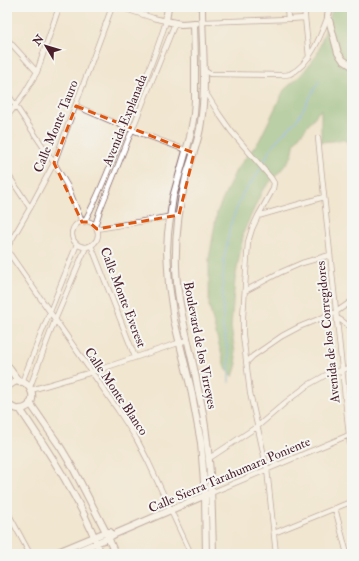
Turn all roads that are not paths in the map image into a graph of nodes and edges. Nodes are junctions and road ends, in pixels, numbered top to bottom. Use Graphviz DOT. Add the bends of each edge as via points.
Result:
graph roads {
  1 [pos="60,7"];
  2 [pos="112,7"];
  3 [pos="120,7"];
  4 [pos="168,7"];
  5 [pos="202,7"];
  6 [pos="287,7"];
  7 [pos="304,7"];
  8 [pos="330,7"];
  9 [pos="328,16"];
  10 [pos="305,18"];
  11 [pos="288,19"];
  12 [pos="166,21"];
  13 [pos="203,22"];
  14 [pos="175,23"];
  15 [pos="194,23"];
  16 [pos="7,39"];
  17 [pos="308,57"];
  18 [pos="352,66"];
  19 [pos="204,70"];
  20 [pos="37,72"];
  21 [pos="204,89"];
  22 [pos="7,93"];
  23 [pos="16,106"];
  24 [pos="76,106"];
  25 [pos="7,117"];
  26 [pos="126,127"];
  27 [pos="132,130"];
  28 [pos="318,138"];
  29 [pos="186,150"];
  30 [pos="194,153"];
  31 [pos="54,163"];
  32 [pos="7,173"];
  33 [pos="324,197"];
  34 [pos="30,208"];
  35 [pos="179,215"];
  36 [pos="170,216"];
  37 [pos="258,216"];
  38 [pos="83,222"];
  39 [pos="96,228"];
  40 [pos="77,244"];
  41 [pos="91,245"];
  42 [pos="86,247"];
  43 [pos="7,249"];
  44 [pos="330,255"];
  45 [pos="244,291"];
  46 [pos="352,301"];
  47 [pos="50,312"];
  48 [pos="336,312"];
  49 [pos="337,318"];
  50 [pos="55,320"];
  51 [pos="352,331"];
  52 [pos="187,340"];
  53 [pos="179,343"];
  54 [pos="136,357"];
  55 [pos="246,363"];
  56 [pos="7,365"];
  57 [pos="352,367"];
  58 [pos="342,370"];
  59 [pos="92,372"];
  60 [pos="21,382"];
  61 [pos="7,388"];
  62 [pos="30,388"];
  63 [pos="30,403"];
  64 [pos="7,404"];
  65 [pos="20,409"];
  66 [pos="258,426"];
  67 [pos="351,435"];
  68 [pos="209,458"];
  69 [pos="202,462"];
  70 [pos="352,464"];
  71 [pos="267,469"];
  72 [pos="212,493"];
  73 [pos="205,496"];
  74 [pos="352,502"];
  75 [pos="336,508"];
  76 [pos="7,511"];
  77 [pos="171,511"];
  78 [pos="274,533"];
  79 [pos="107,535"];
  80 [pos="96,539"];
  81 [pos="30,554"];
  82 [pos="53,554"];
  83 [pos="70,554"];
  84 [pos="101,554"];
  85 [pos="115,554"];
  86 [pos="191,554"];
  87 [pos="206,554"];
  88 [pos="213,554"];
  89 [pos="276,554"];
  90 [pos="347,554"];
  1 -- 20 [label="street"];
  2 -- 24 [label="street, Calle Monte Tauro"];
  3 -- 12 [label="street"];
  4 -- 12 [label="street"];
  5 -- 13 [label="street, Boulevard de los Virreyes"];
  6 -- 11 [label="street"];
  7 -- 10 [label="street"];
  8 -- 9 [label="street"];
  9 -- 17 [label="street" via="320,38"];
  9 -- 18 [label="street" via="338,53"];
  10 -- 11 [label="street"];
  10 -- 17 [label="street"];
  11 -- 13 [label="street"];
  12 -- 14 [label="street"];
  12 -- 26 [label="street, Avenida Explanada"];
  13 -- 15 [label="street"];
  13 -- 19 [label="street, Boulevard de los Virreyes"];
  14 -- 15 [label="street"];
  14 -- 27 [label="street, Avenida Explanada"];
  15 -- 29 [label="street, Boulevard de los Virreyes" via="195,100"];
  16 -- 20 [label="street"];
  17 -- 19 [label="street" via="296,70 285,75 210,74"];
  19 -- 21 [label="street, Boulevard de los Virreyes"];
  20 -- 23 [label="street"];
  21 -- 30 [label="street, Boulevard de los Virreyes" via="199,136"];
  21 -- 37 [label="street" via="231,131 274,183"];
  22 -- 23 [label="street"];
  23 -- 25 [label="street"];
  23 -- 31 [label="street"];
  24 -- 26 [label="street"];
  24 -- 31 [label="street, Calle Monte Tauro"];
  26 -- 27 [label="street"];
  26 -- 38 [label="street, Avenida Explanada" via="92,208"];
  27 -- 29 [label="street"];
  27 -- 39 [label="street, Avenida Explanada" via="100,210"];
  28 -- 33 [label="street, Avenida de los Corregidores"];
  29 -- 30 [label="street"];
  29 -- 36 [label="street, Boulevard de los Virreyes" via="172,197"];
  30 -- 35 [label="street, Boulevard de los Virreyes" via="186,177"];
  31 -- 34 [label="street, Calle Monte Tauro"];
  31 -- 38 [label="street"];
  32 -- 34 [label="street"];
  33 -- 37 [label="street"];
  33 -- 44 [label="street, Avenida de los Corregidores"];
  34 -- 43 [label="street, Calle Monte Tauro"];
  35 -- 36 [label="street"];
  35 -- 52 [label="street, Boulevard de los Virreyes" via="176,246 177,284"];
  36 -- 39 [label="street"];
  36 -- 53 [label="street, Boulevard de los Virreyes" via="168,279"];
  37 -- 45 [label="street" via="248,242"];
  38 -- 39 [label="street" via="89,222"];
  38 -- 40 [label="street" via="74,230 73,238"];
  39 -- 41 [label="street" via="97,240"];
  40 -- 42 [label="street"];
  40 -- 47 [label="street"];
  41 -- 42 [label="street"];
  41 -- 54 [label="street, Calle Monte Everest"];
  42 -- 50 [label="street"];
  43 -- 47 [label="street, Calle Monte Blanco"];
  44 -- 45 [label="street" via="280,272"];
  44 -- 48 [label="street, Avenida de los Corregidores"];
  45 -- 55 [label="street" via="243,336"];
  46 -- 48 [label="street"];
  47 -- 50 [label="street, Calle Monte Blanco"];
  47 -- 60 [label="street"];
  48 -- 49 [label="street, Avenida de los Corregidores"];
  48 -- 55 [label="street" via="282,336"];
  49 -- 51 [label="street"];
  49 -- 58 [label="street, Avenida de los Corregidores"];
  50 -- 59 [label="street, Calle Monte Blanco"];
  50 -- 62 [label="street"];
  52 -- 53 [label="street"];
  52 -- 68 [label="street, Boulevard de los Virreyes" via="198,387"];
  53 -- 54 [label="street"];
  53 -- 69 [label="street, Boulevard de los Virreyes" via="191,389"];
  54 -- 59 [label="street"];
  55 -- 66 [label="street"];
  56 -- 60 [label="street"];
  57 -- 58 [label="street"];
  58 -- 66 [label="street" via="308,385"];
  58 -- 67 [label="street, Avenida de los Corregidores"];
  59 -- 62 [label="street"];
  59 -- 77 [label="street, Calle Monte Blanco" via="136,438"];
  60 -- 61 [label="street" via="14,382"];
  60 -- 62 [label="street"];
  62 -- 63 [label="street"];
  63 -- 65 [label="street"];
  63 -- 79 [label="street" via="73,468"];
  64 -- 65 [label="street"];
  65 -- 80 [label="street" via="62,473"];
  66 -- 68 [label="street"];
  66 -- 71 [label="street"];
  67 -- 70 [label="street, Avenida de los Corregidores"];
  67 -- 71 [label="street, Calle Sierra Tarahumara Poniente"];
  68 -- 69 [label="street"];
  68 -- 72 [label="street, Boulevard de los Virreyes"];
  69 -- 73 [label="street, Boulevard de los Virreyes"];
  71 -- 72 [label="street, Calle Sierra Tarahumara Poniente"];
  71 -- 78 [label="street"];
  72 -- 73 [label="street, Calle Sierra Tarahumara Poniente"];
  72 -- 88 [label="street, Boulevard de los Virreyes"];
  73 -- 77 [label="street, Calle Sierra Tarahumara Poniente"];
  73 -- 87 [label="street, Boulevard de los Virreyes"];
  74 -- 75 [label="street"];
  75 -- 78 [label="street"];
  75 -- 90 [label="street"];
  76 -- 81 [label="street"];
  77 -- 79 [label="street, Calle Sierra Tarahumara Poniente"];
  77 -- 86 [label="street, Calle Monte Blanco"];
  78 -- 89 [label="street"];
  79 -- 80 [label="street, Calle Sierra Tarahumara Poniente"];
  79 -- 85 [label="street"];
  80 -- 82 [label="street, Calle Sierra Tarahumara Poniente"];
  80 -- 83 [label="street, Calle Sierra Tarahumara Poniente"];
  80 -- 84 [label="street"];
}
